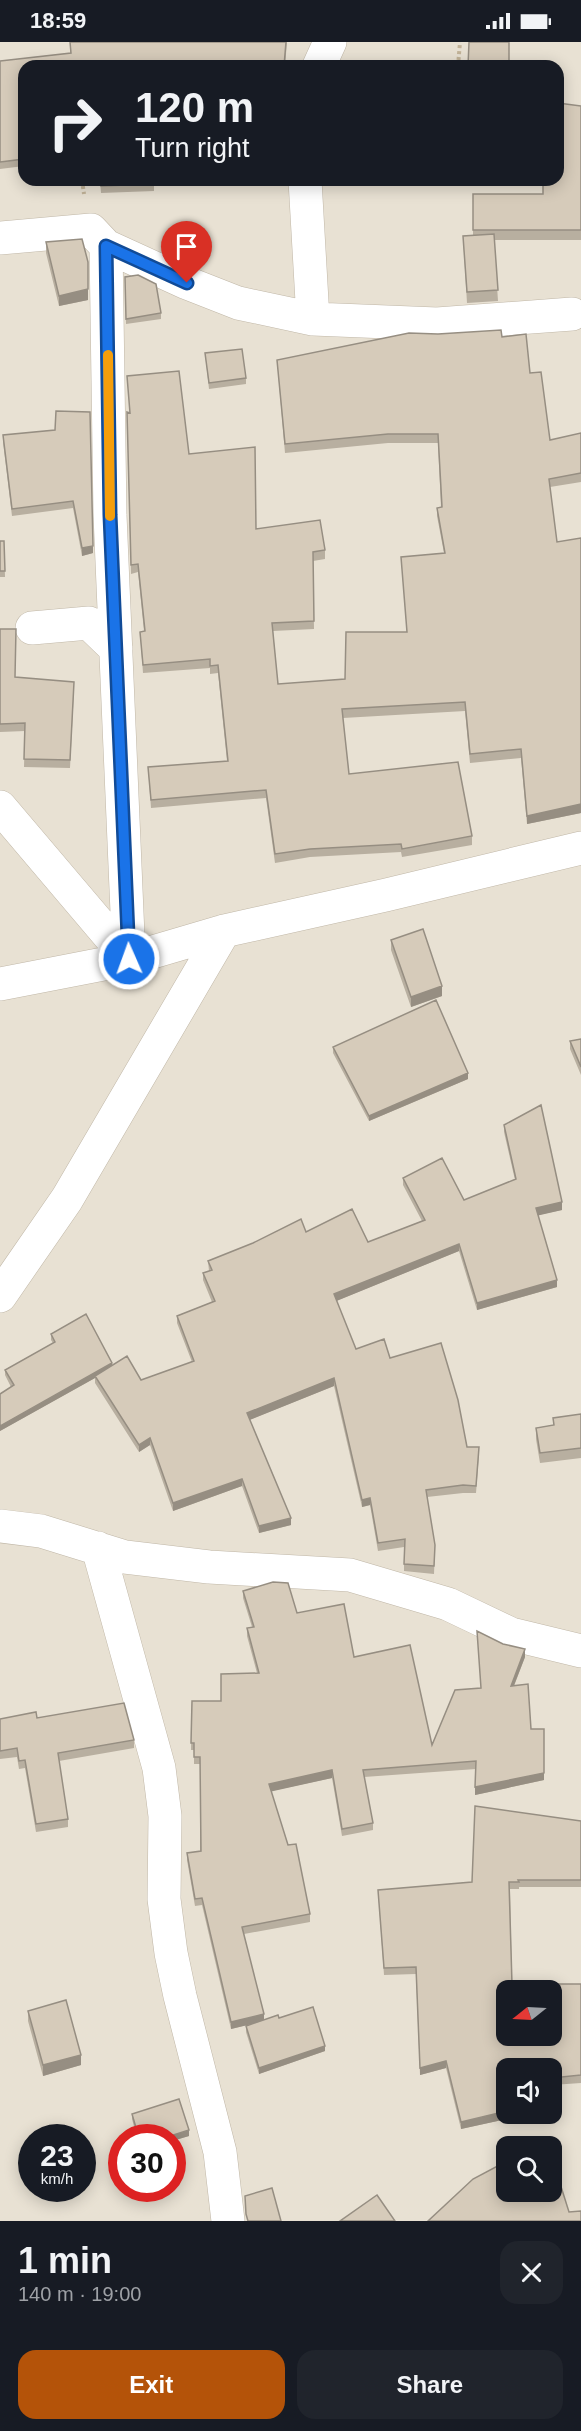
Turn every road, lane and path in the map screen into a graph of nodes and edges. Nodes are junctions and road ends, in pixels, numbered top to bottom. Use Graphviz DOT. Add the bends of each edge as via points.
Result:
graph roads {
  1 [pos="330,42"];
  2 [pos="460,42"];
  3 [pos="322,60"];
  4 [pos="458,60"];
  5 [pos="306,186"];
  6 [pos="0,238"];
  7 [pos="106,246"];
  8 [pos="572,314"];
  9 [pos="313,319"];
  10 [pos="32,628"];
  11 [pos="116,649"];
  12 [pos="0,807"];
  13 [pos="581,848"];
  14 [pos="224,931"];
  15 [pos="129,959"];
  16 [pos="0,984"];
  17 [pos="0,1296"];
  18 [pos="0,1526"];
  19 [pos="98,1548"];
  20 [pos="581,1651"];
  21 [pos="228,2221"];
  1 -- 3 [label="street"];
  2 -- 4 [label="path"];
  5 -- 9 [label="street"];
  6 -- 7 [label="street" via="91,230"];
  7 -- 9 [label="street" via="238,303"];
  7 -- 11 [label="street"];
  8 -- 9 [label="street" via="437,324"];
  10 -- 11 [label="street" via="89,623"];
  11 -- 15 [label="street"];
  12 -- 15 [label="street"];
  13 -- 14 [label="street"];
  14 -- 15 [label="street"];
  14 -- 17 [label="street" via="67,1199"];
  15 -- 16 [label="street"];
  18 -- 19 [label="street" via="41,1531"];
  19 -- 20 [label="street" via="125,1557 209,1567 350,1575 448,1604 511,1634"];
  19 -- 21 [label="street" via="159,1768 165,1816 164,1899 171,1953 220,2152"];
}
